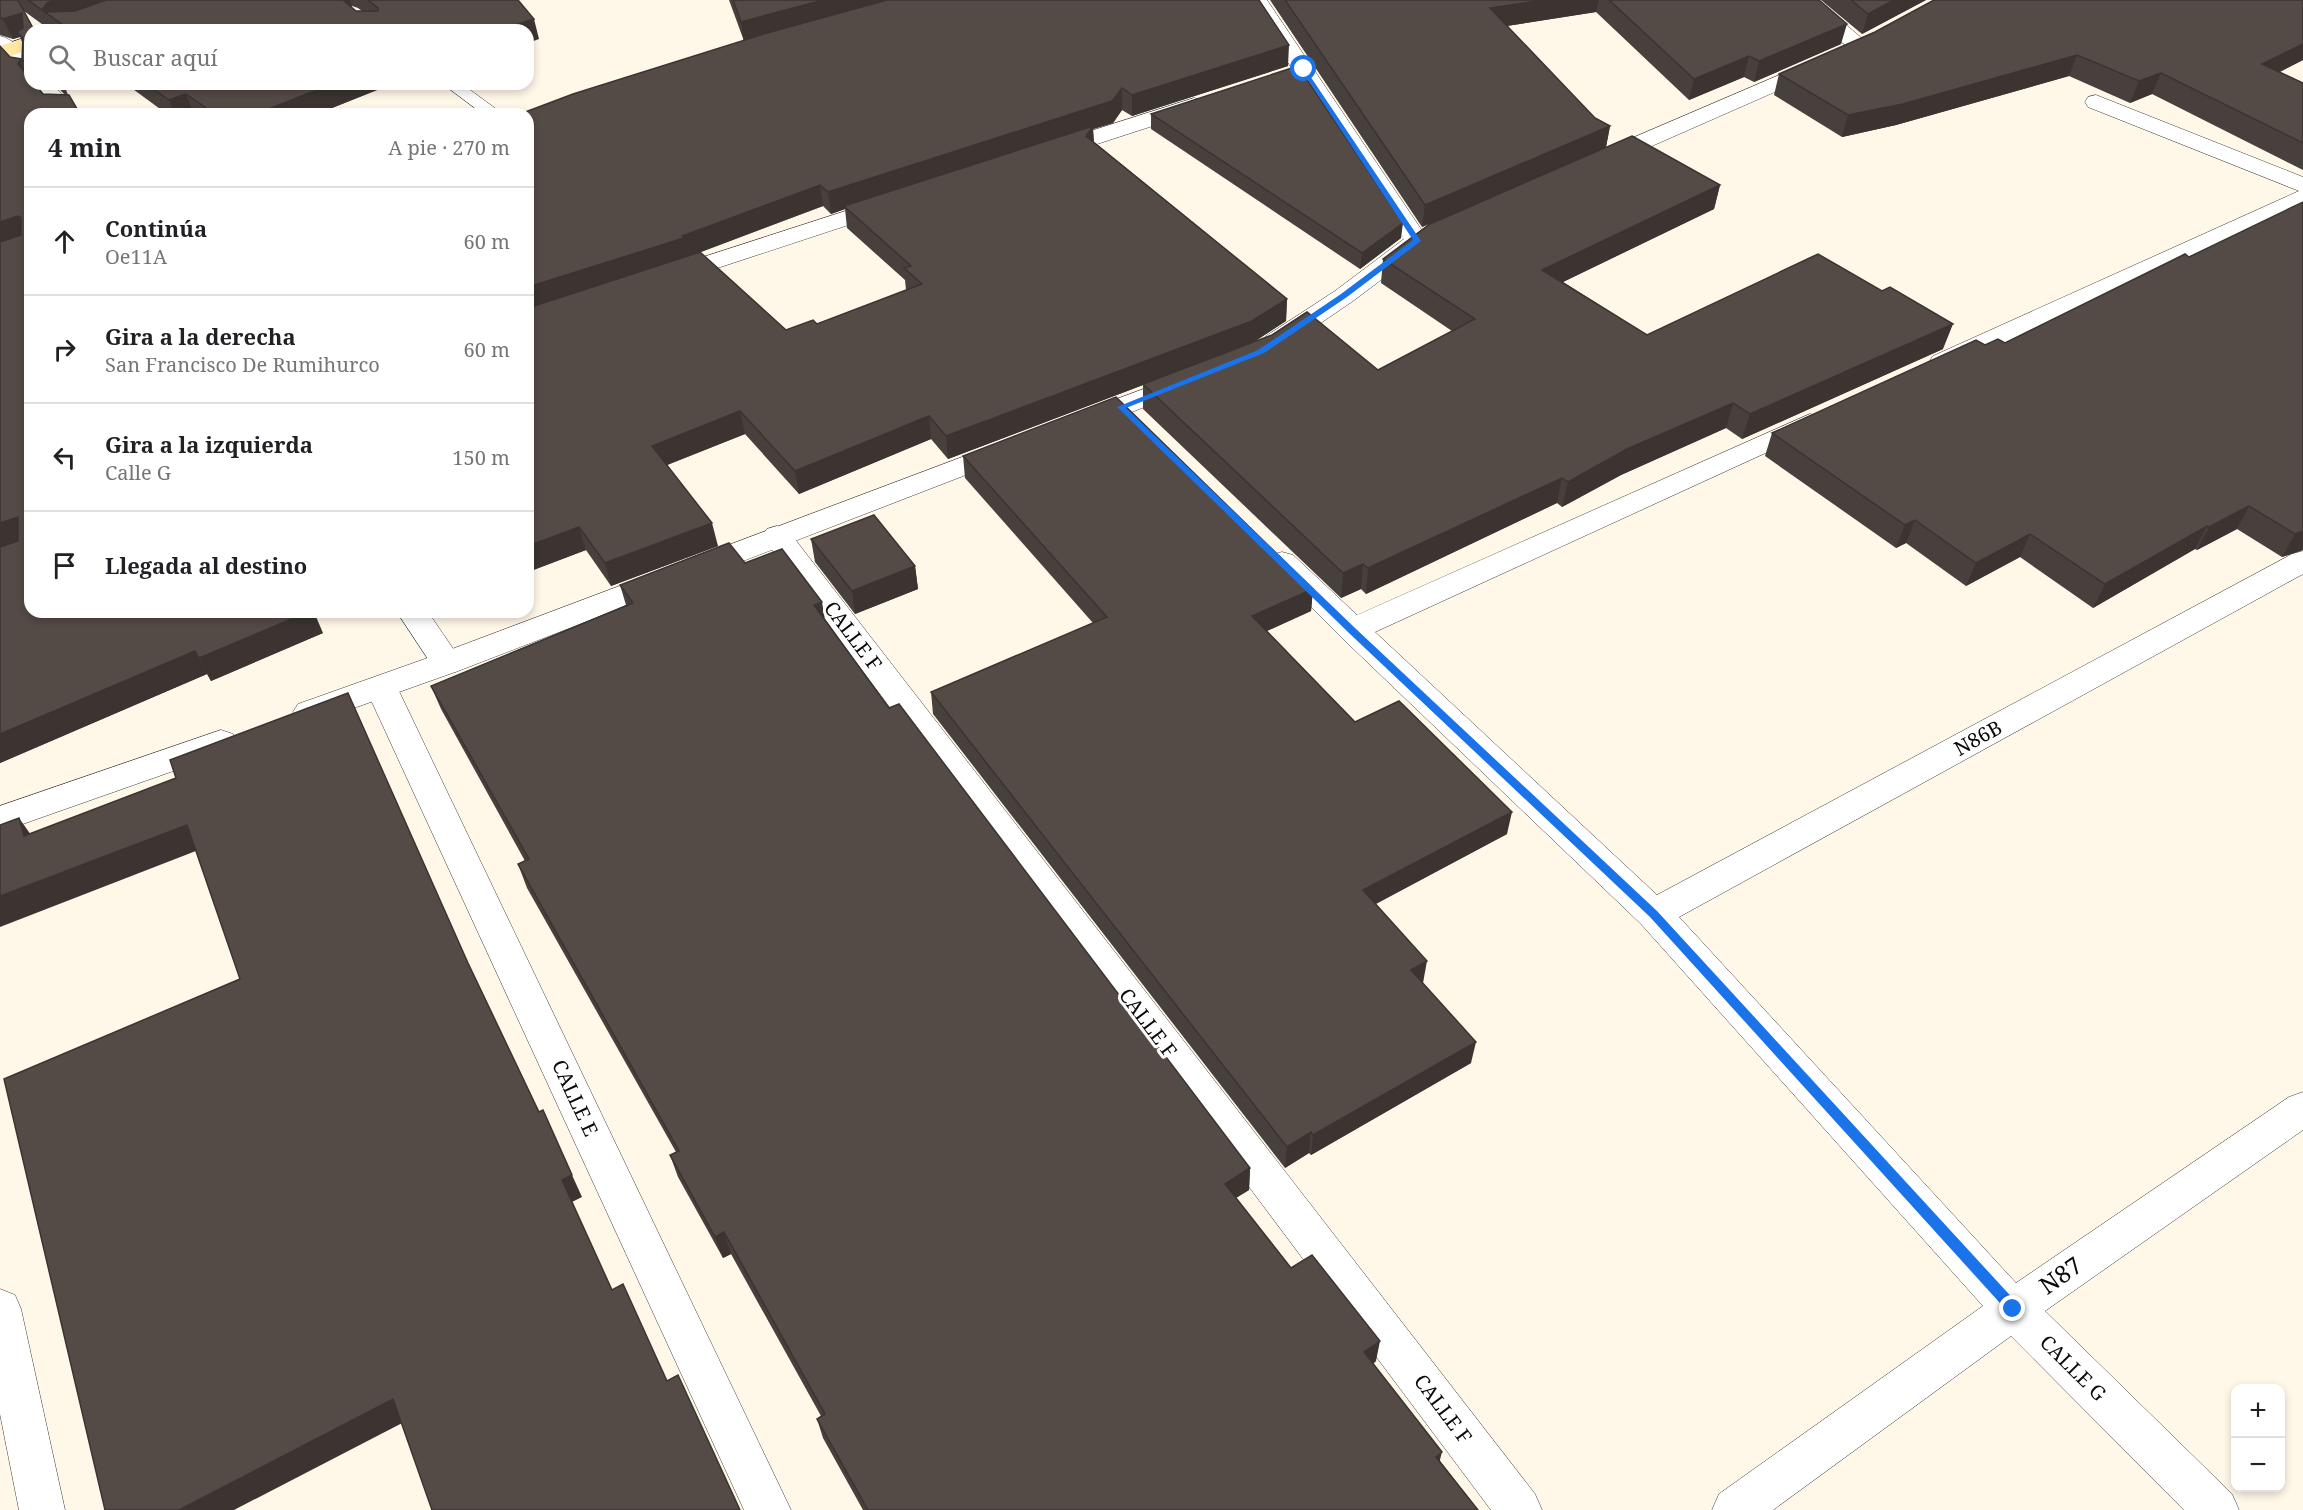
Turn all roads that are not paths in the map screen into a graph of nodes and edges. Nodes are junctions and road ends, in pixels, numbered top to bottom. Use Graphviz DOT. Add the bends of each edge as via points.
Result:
graph roads {
  1 [pos="1257,0"];
  2 [pos="1804,0"];
  3 [pos="10,47"];
  4 [pos="24,64"];
  5 [pos="1304,69"];
  6 [pos="1282,76"];
  7 [pos="46,90"];
  8 [pos="460,90"];
  9 [pos="1214,98"];
  10 [pos="2096,102"];
  11 [pos="62,108"];
  12 [pos="485,108"];
  13 [pos="1034,157"];
  14 [pos="1579,170"];
  15 [pos="2303,185"];
  16 [pos="910,197"];
  17 [pos="2303,197"];
  18 [pos="652,281"];
  19 [pos="1250,356"];
  20 [pos="1207,373"];
  21 [pos="1914,374"];
  22 [pos="1121,407"];
  23 [pos="1828,414"];
  24 [pos="1146,432"];
  25 [pos="777,536"];
  26 [pos="1258,539"];
  27 [pos="2303,561"];
  28 [pos="416,618"];
  29 [pos="1352,630"];
  30 [pos="447,663"];
  31 [pos="381,687"];
  32 [pos="280,722"];
  33 [pos="247,733"];
  34 [pos="0,819"];
  35 [pos="1654,914"];
  36 [pos="2303,1109"];
  37 [pos="0,1309"];
  38 [pos="2013,1309"];
  39 [pos="42,1510"];
  40 [pos="768,1510"];
  41 [pos="1519,1510"];
  42 [pos="1735,1510"];
  43 [pos="2216,1510"];
  1 -- 5 [label="street"];
  2 -- 14 [label="street" via="1870,41"];
  3 -- 4 [label="street"];
  5 -- 6 [label="street"];
  5 -- 19 [label="street" via="1428,236"];
  7 -- 11 [label="street"];
  8 -- 12 [label="lane"];
  9 -- 13 [label="street"];
  10 -- 15 [label="street"];
  16 -- 18 [label="street"];
  17 -- 21 [label="street"];
  20 -- 22 [label="street"];
  22 -- 24 [label="street"];
  22 -- 25 [label="street"];
  23 -- 29 [label="street"];
  25 -- 30 [label="street"];
  25 -- 41 [label="street, CALLE F"];
  26 -- 29 [label="street, CALLE G"];
  27 -- 35 [label="street, N86B"];
  28 -- 30 [label="street"];
  29 -- 35 [label="street, CALLE G"];
  30 -- 31 [label="street"];
  31 -- 32 [label="street"];
  31 -- 40 [label="street, CALLE E"];
  33 -- 34 [label="street"];
  35 -- 38 [label="street, CALLE G"];
  36 -- 38 [label="street, N87"];
  37 -- 39 [label="street"];
  38 -- 42 [label="street, N87"];
  38 -- 43 [label="street, CALLE G"];
}
